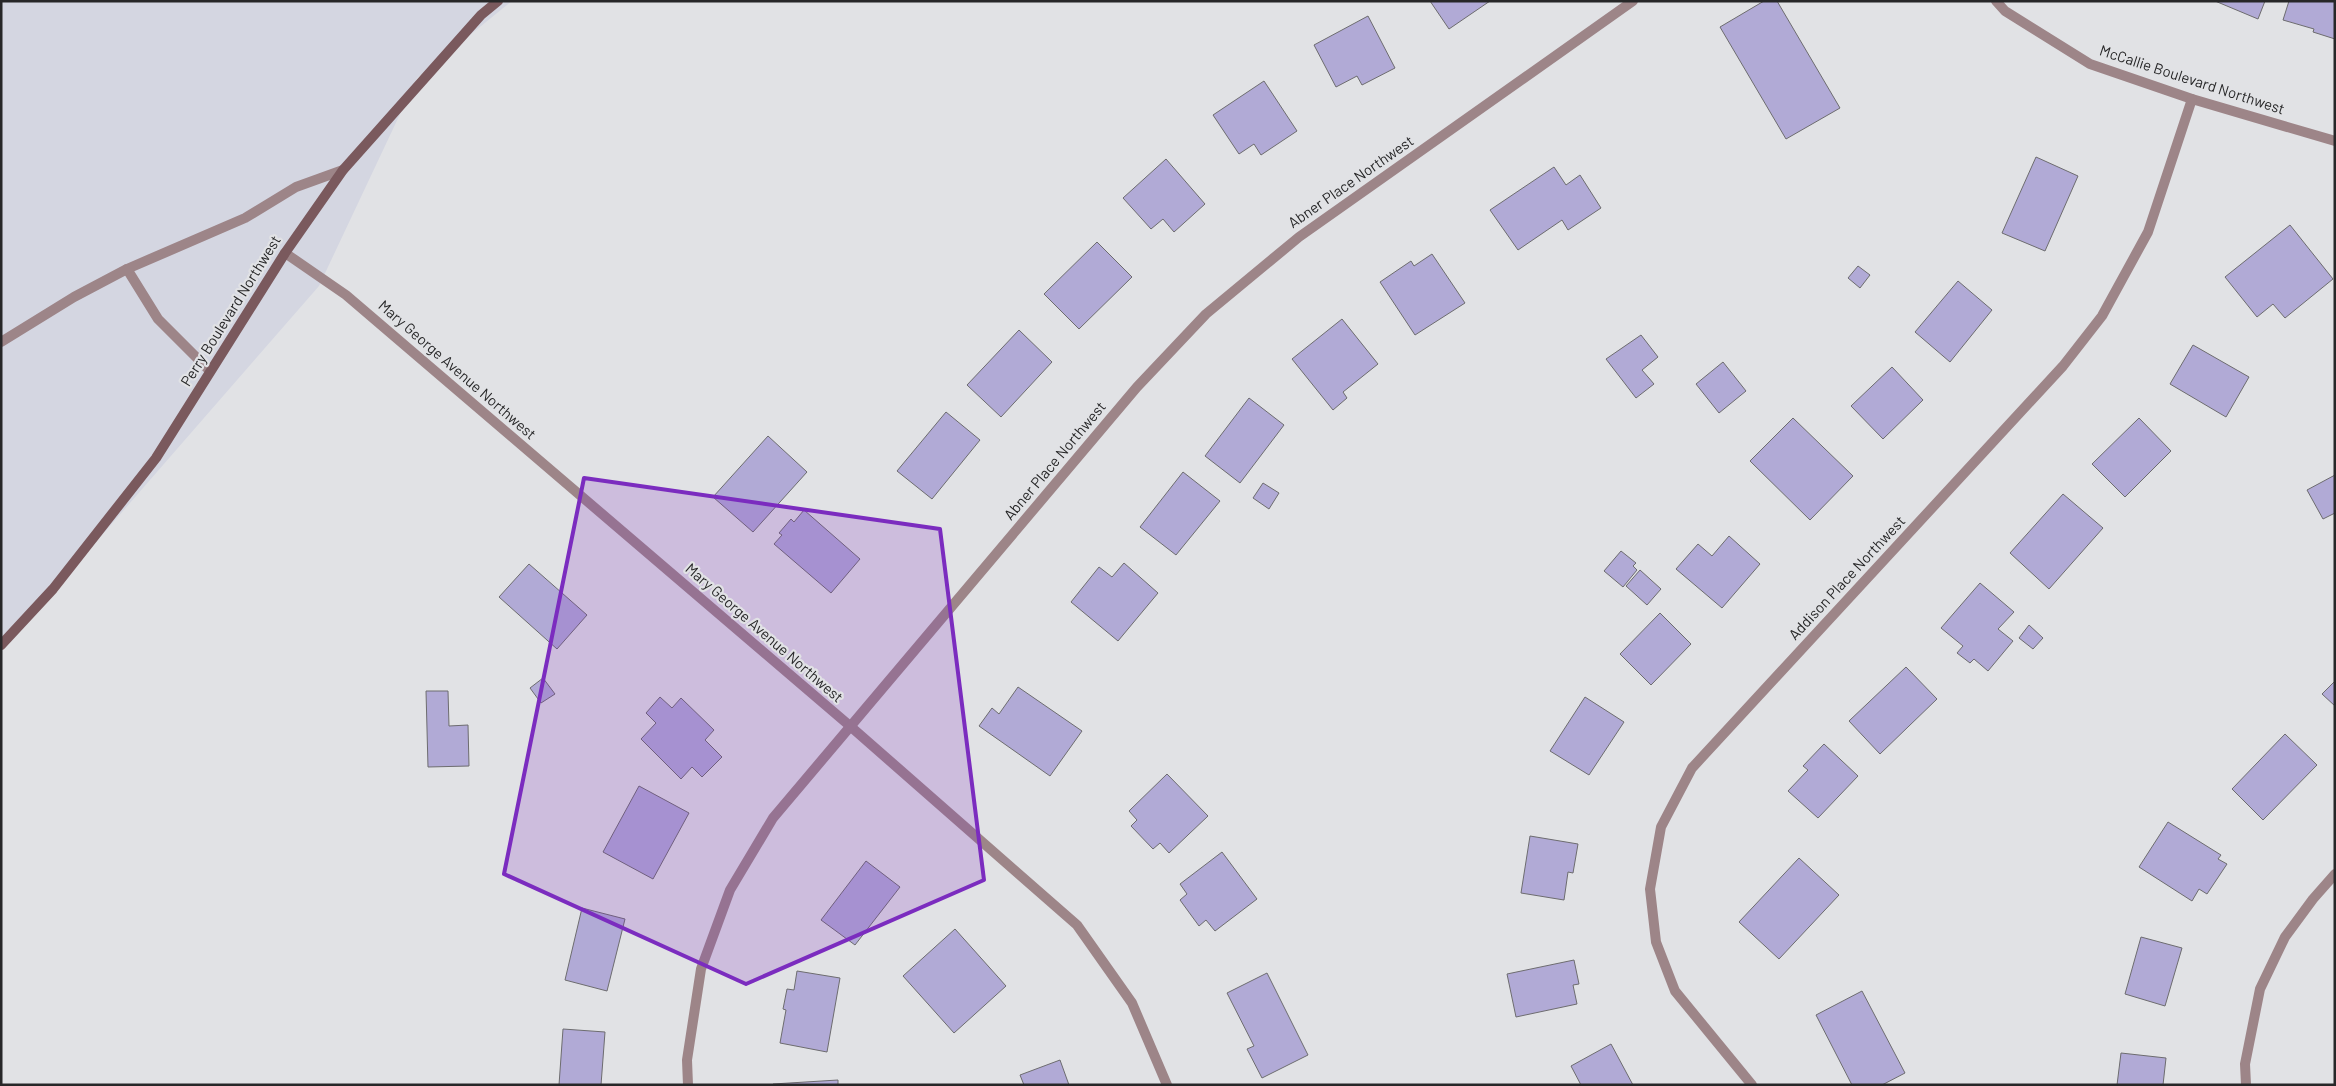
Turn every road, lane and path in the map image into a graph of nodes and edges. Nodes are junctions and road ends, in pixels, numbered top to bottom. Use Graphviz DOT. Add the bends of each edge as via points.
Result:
graph roads {
  1 [pos="498,1"];
  2 [pos="1634,1"];
  3 [pos="1996,1"];
  4 [pos="2192,99"];
  5 [pos="2335,141"];
  6 [pos="343,170"];
  7 [pos="285,253"];
  8 [pos="127,269"];
  9 [pos="1,342"];
  10 [pos="210,371"];
  11 [pos="1,645"];
  12 [pos="850,726"];
  13 [pos="2335,874"];
  14 [pos="688,1085"];
  15 [pos="1167,1085"];
  16 [pos="1752,1085"];
  17 [pos="2246,1085"];
  1 -- 6 [label="street, Perry Boulevard Northwest" via="481,15"];
  2 -- 12 [label="street, Abner Place Northwest" via="1299,236 1206,314 1137,387"];
  3 -- 4 [label="street, McCallie Boulevard Northwest" via="2006,11 2090,64"];
  4 -- 5 [label="street, McCallie Boulevard Northwest"];
  4 -- 16 [label="street, Addison Place Northwest" via="2148,232 2102,316 2063,366 1692,768 1661,827 1650,889 1656,942 1675,991"];
  6 -- 7 [label="street, Perry Boulevard Northwest"];
  6 -- 8 [label="street" via="296,187 245,218"];
  7 -- 10 [label="street, Perry Boulevard Northwest"];
  7 -- 12 [label="street, Mary George Avenue Northwest" via="346,295"];
  8 -- 9 [label="street"];
  8 -- 10 [label="street" via="158,319"];
  10 -- 11 [label="street, Perry Boulevard Northwest" via="156,458 53,589"];
  12 -- 14 [label="street, Abner Place Northwest" via="773,818 730,890 701,969 687,1060"];
  12 -- 15 [label="street, Mary George Avenue Northwest" via="1077,925 1132,1003"];
  13 -- 17 [label="street" via="2285,937 2260,989 2245,1064"];
}
